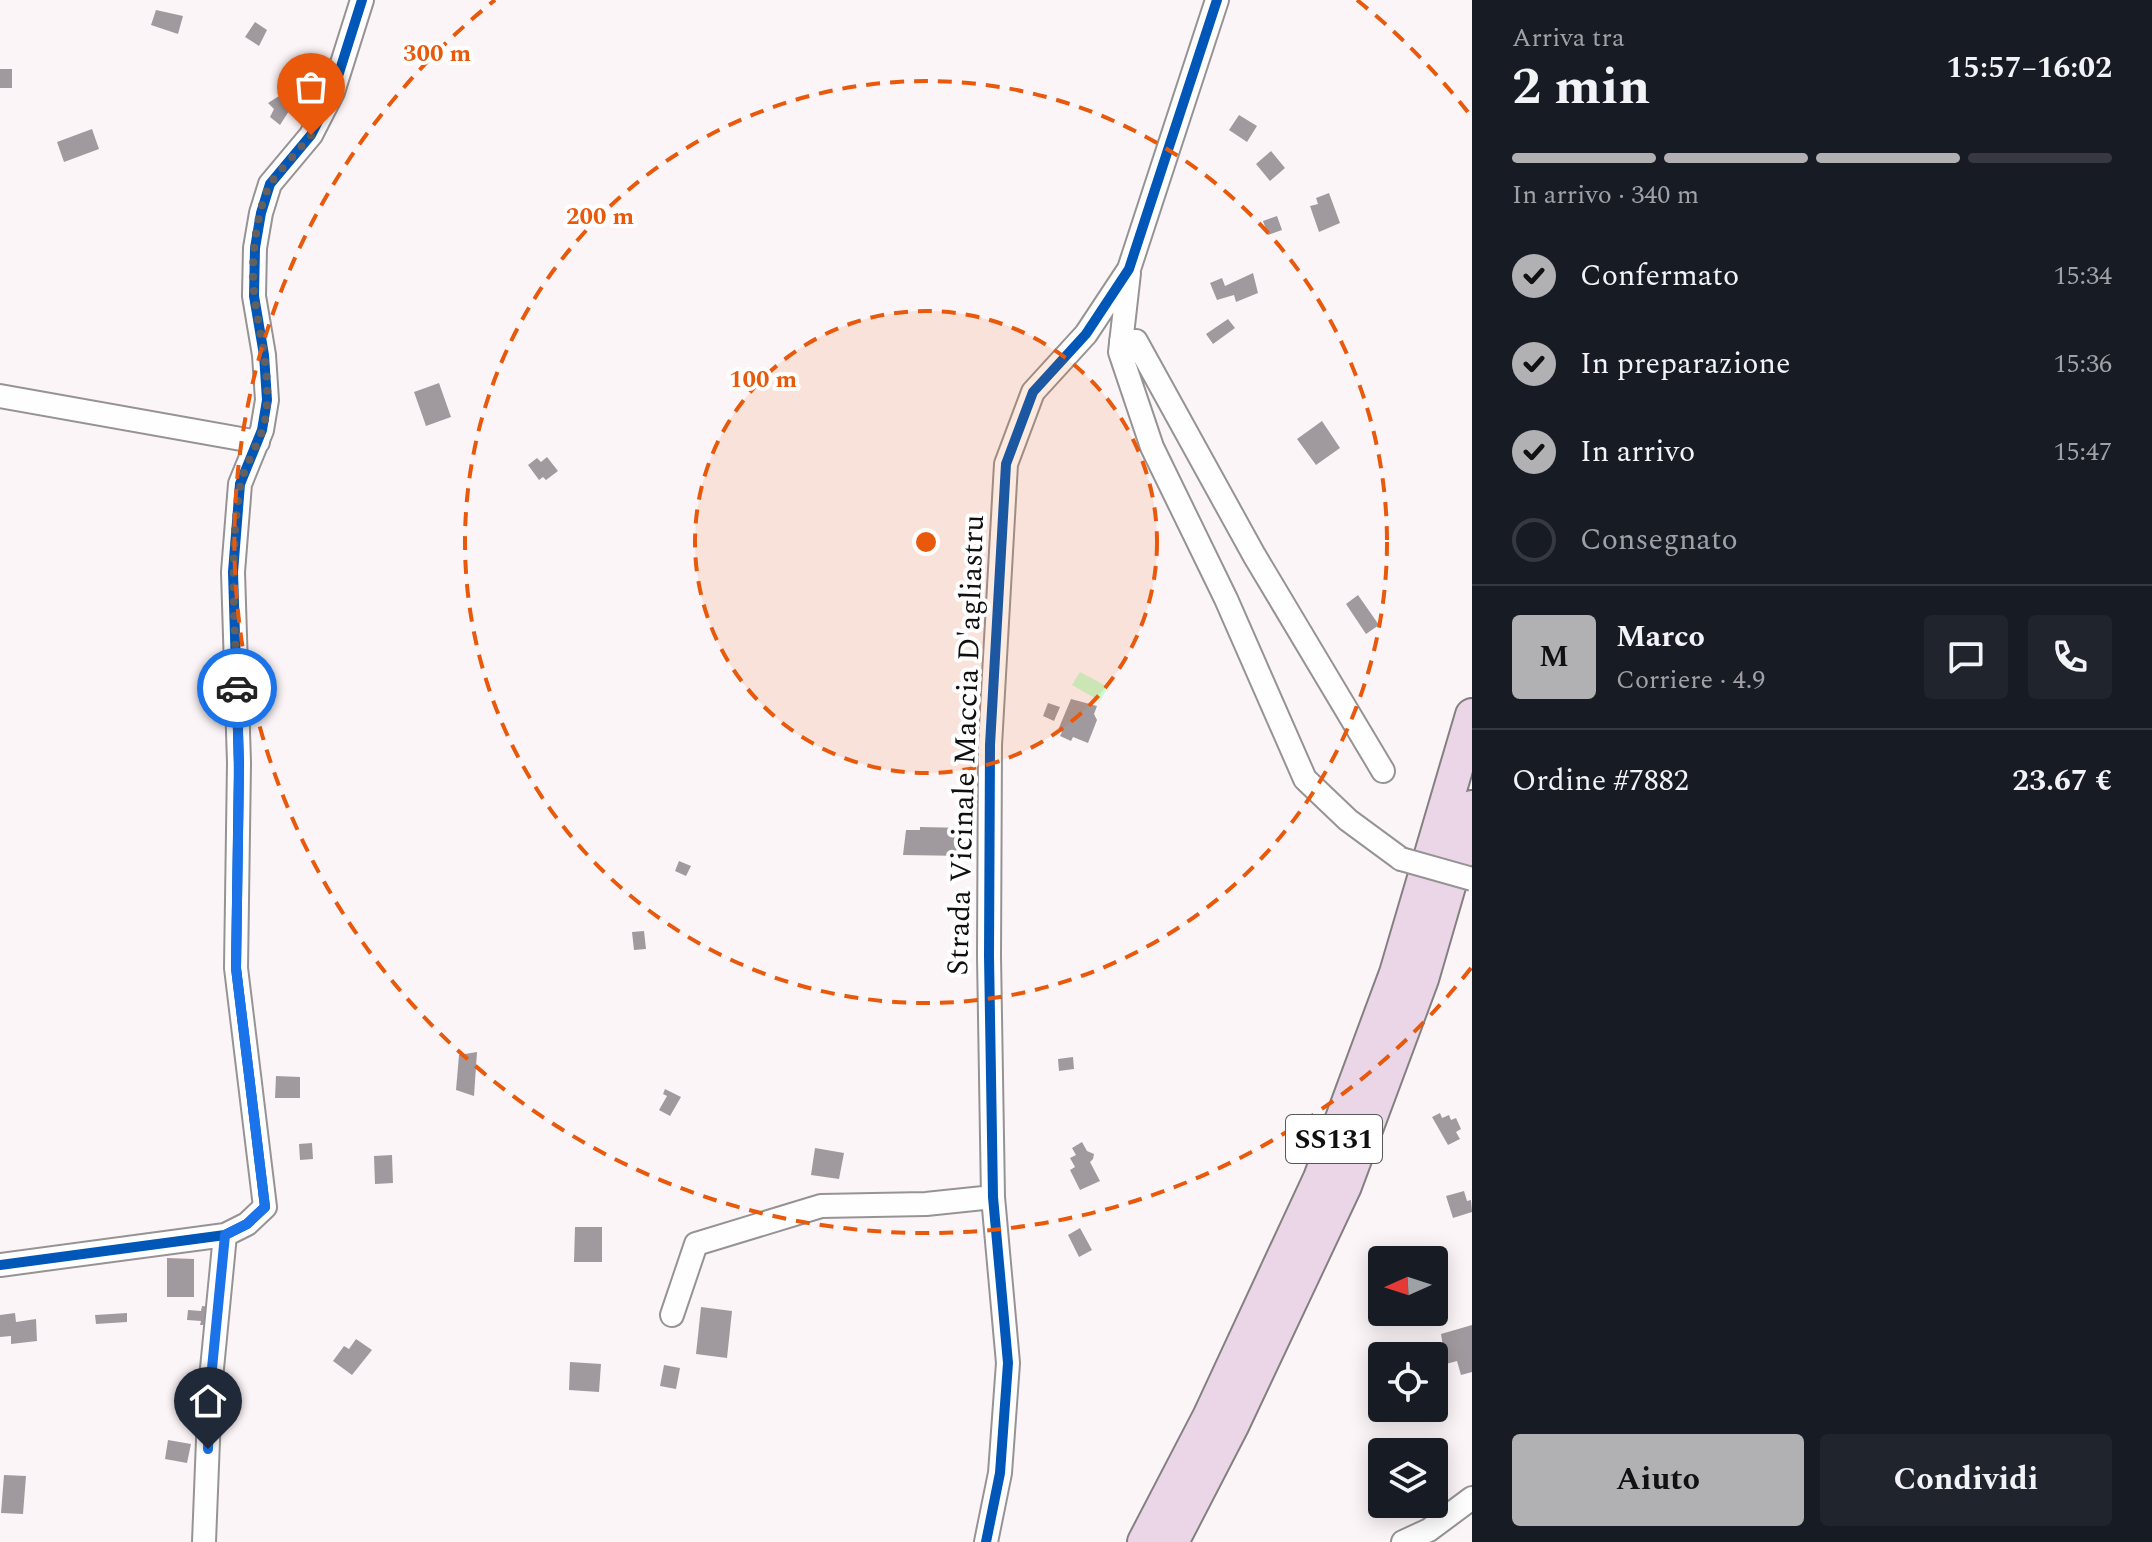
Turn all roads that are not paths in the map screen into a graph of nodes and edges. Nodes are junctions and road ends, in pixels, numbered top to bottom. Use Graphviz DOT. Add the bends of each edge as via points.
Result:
graph roads {
  1 [pos="362,0"];
  2 [pos="1217,0"];
  3 [pos="1129,269"];
  4 [pos="1121,341"];
  5 [pos="0,396"];
  6 [pos="258,442"];
  7 [pos="1472,715"];
  8 [pos="1383,771"];
  9 [pos="1472,807"];
  10 [pos="1472,879"];
  11 [pos="993,1197"];
  12 [pos="225,1235"];
  13 [pos="0,1265"];
  14 [pos="672,1315"];
  15 [pos="1472,1498"];
  16 [pos="204,1542"];
  17 [pos="986,1542"];
  18 [pos="1144,1542"];
  19 [pos="1172,1542"];
  20 [pos="1403,1542"];
  1 -- 6 [label="street" via="333,92 311,135 270,184 261,213 254,296 267,400"];
  2 -- 3 [label="street, Strada Vicinale Maccia D'agliastru"];
  3 -- 4 [label="street"];
  3 -- 11 [label="street, Strada Vicinale Maccia D'agliastru" via="1086,334 1033,392 1006,464 990,745"];
  4 -- 8 [label="street" via="1136,341 1254,555"];
  4 -- 10 [label="street, bridge" via="1120,352 1152,447 1305,779 1401,859"];
  5 -- 6 [label="street"];
  6 -- 12 [label="street" via="240,484 233,572 239,763 236,952 265,1207"];
  7 -- 18 [label="highway, SS131" via="1396,973 1320,1178 1209,1417"];
  9 -- 19 [label="highway, SS131" via="1422,979 1345,1186"];
  11 -- 14 [label="street" via="821,1206 696,1244"];
  11 -- 17 [label="street, Strada Vicinale Maccia D'agliastru" via="1008,1363 1000,1473"];
  12 -- 13 [label="street"];
  12 -- 16 [label="street" via="210,1389"];
  15 -- 20 [label="street"];
}
